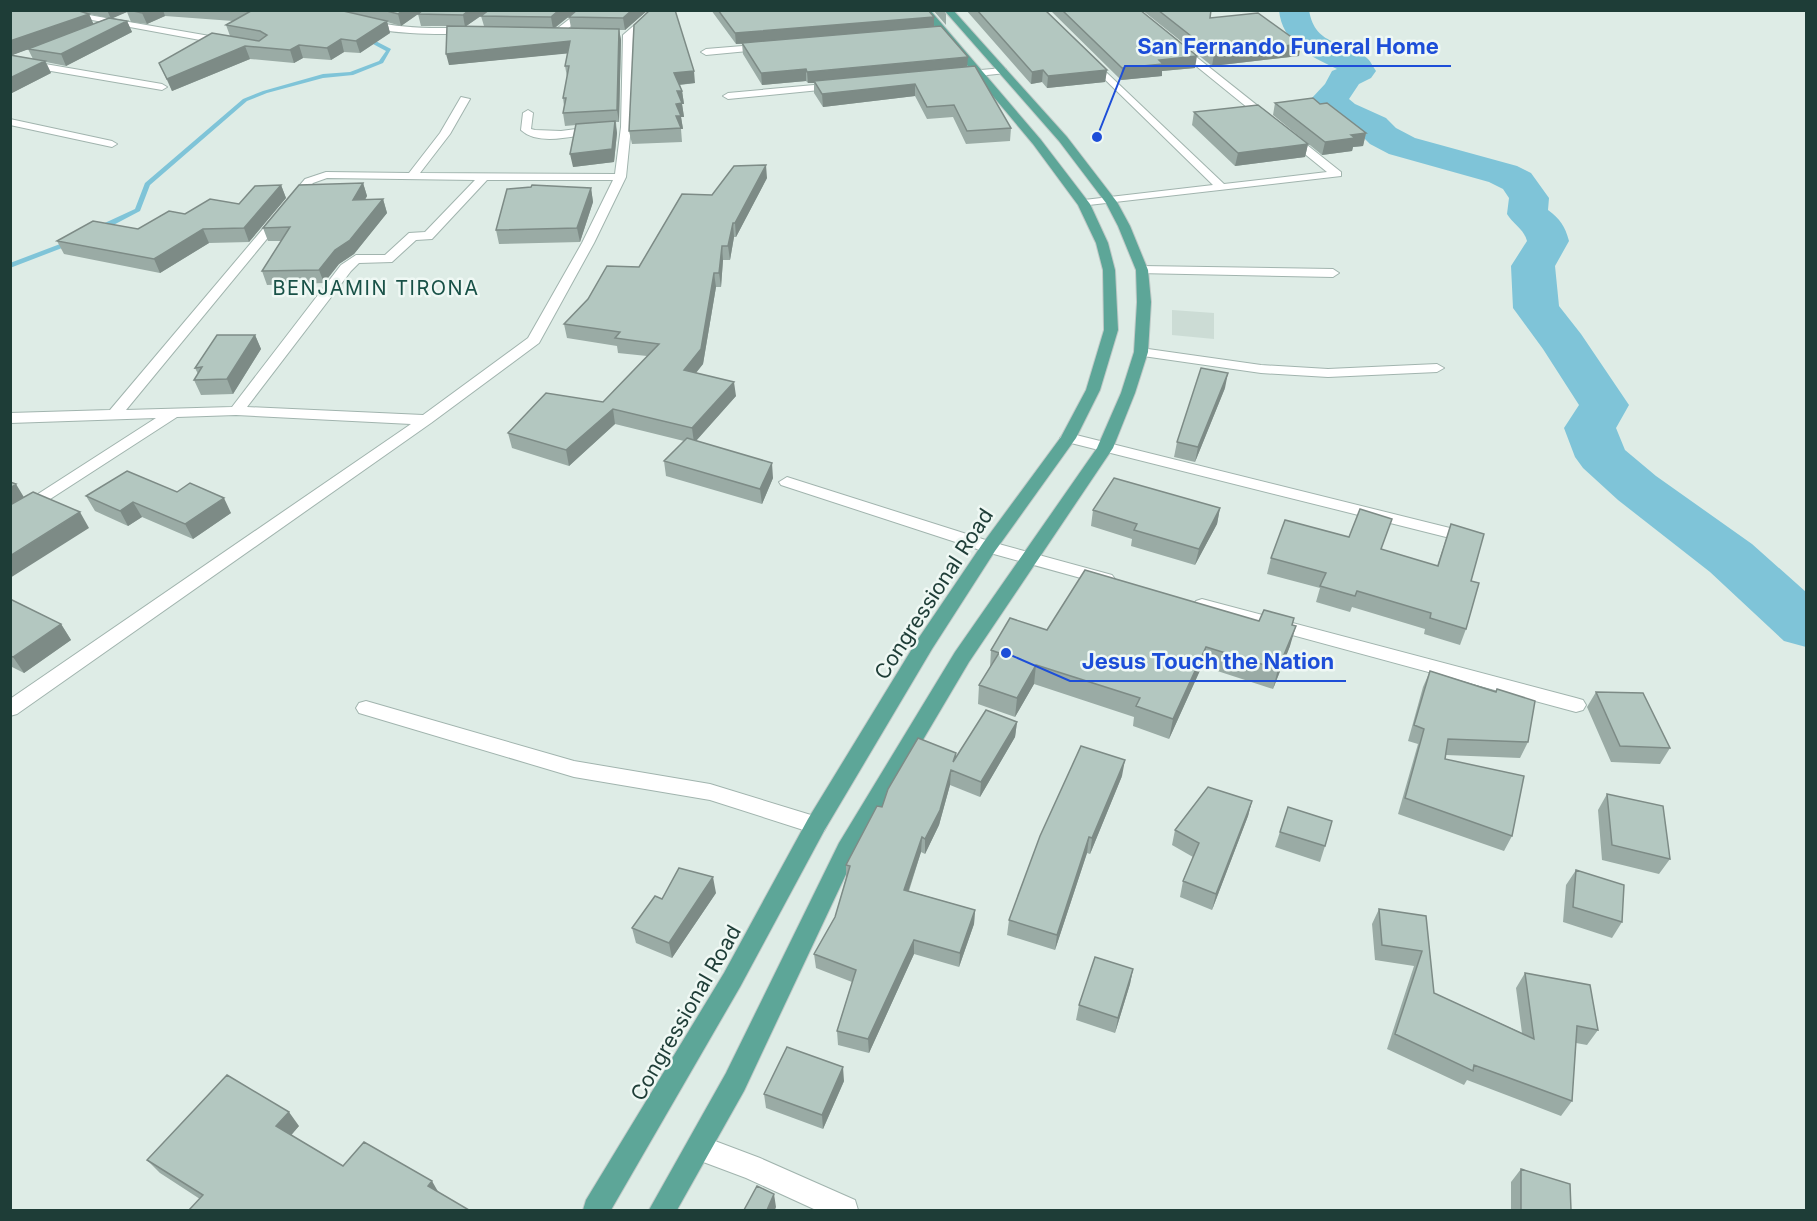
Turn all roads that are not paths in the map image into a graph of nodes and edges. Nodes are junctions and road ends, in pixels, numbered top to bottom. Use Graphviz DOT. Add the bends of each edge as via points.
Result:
graph roads {
  1 [pos="42,10"];
  2 [pos="330,10"];
  3 [pos="587,10"];
  4 [pos="658,10"];
  5 [pos="926,10"];
  6 [pos="948,10"];
  7 [pos="139,14"];
  8 [pos="420,21"];
  9 [pos="112,24"];
  10 [pos="101,28"];
  11 [pos="475,29"];
  12 [pos="404,31"];
  13 [pos="546,33"];
  14 [pos="557,33"];
  15 [pos="569,34"];
  16 [pos="1169,40"];
  17 [pos="240,45"];
  18 [pos="783,45"];
  19 [pos="1082,51"];
  20 [pos="706,52"];
  21 [pos="36,54"];
  22 [pos="12,62"];
  23 [pos="1003,71"];
  24 [pos="978,74"];
  25 [pos="942,77"];
  26 [pos="847,86"];
  27 [pos="162,87"];
  28 [pos="728,96"];
  29 [pos="465,99"];
  30 [pos="528,113"];
  31 [pos="10,122"];
  32 [pos="626,127"];
  33 [pos="112,144"];
  34 [pos="412,176"];
  35 [pos="484,177"];
  36 [pos="620,177"];
  37 [pos="1221,187"];
  38 [pos="1111,202"];
  39 [pos="1084,204"];
  40 [pos="1142,270"];
  41 [pos="1333,273"];
  42 [pos="1127,331"];
  43 [pos="1141,352"];
  44 [pos="1437,368"];
  45 [pos="236,411"];
  46 [pos="116,413"];
  47 [pos="172,414"];
  48 [pos="10,418"];
  49 [pos="426,420"];
  50 [pos="1068,438"];
  51 [pos="1105,448"];
  52 [pos="787,482"];
  53 [pos="10,520"];
  54 [pos="1474,539"];
  55 [pos="989,547"];
  56 [pos="1029,559"];
  57 [pos="1120,583"];
  58 [pos="1188,601"];
  59 [pos="1576,705"];
  60 [pos="366,708"];
  61 [pos="10,709"];
  62 [pos="816,825"];
  63 [pos="699,1148"];
  64 [pos="596,1210"];
  65 [pos="662,1210"];
  66 [pos="845,1210"];
  1 -- 9 [label="street"];
  2 -- 12 [label="street" via="348,19"];
  3 -- 14 [label="street"];
  4 -- 32 [label="street" via="622,35"];
  5 -- 24 [label="main road, Congressional Road" via="938,33"];
  6 -- 23 [label="main road, Congressional Road"];
  7 -- 9 [label="street"];
  8 -- 12 [label="street"];
  9 -- 10 [label="street"];
  9 -- 17 [label="street"];
  11 -- 12 [label="street"];
  13 -- 14 [label="street"];
  14 -- 15 [label="street"];
  16 -- 37 [label="street" via="1337,174"];
  18 -- 20 [label="street"];
  19 -- 37 [label="street"];
  21 -- 22 [label="street"];
  22 -- 27 [label="street"];
  23 -- 24 [label="street"];
  23 -- 38 [label="main road, Congressional Road"];
  24 -- 25 [label="street"];
  24 -- 39 [label="main road, Congressional Road"];
  26 -- 28 [label="street"];
  29 -- 34 [label="street" via="445,134"];
  30 -- 32 [label="street" via="526,130 540,134"];
  31 -- 33 [label="street"];
  32 -- 36 [label="street"];
  34 -- 35 [label="street"];
  34 -- 46 [label="street" via="326,175 309,181"];
  35 -- 36 [label="street"];
  35 -- 45 [label="street" via="428,236 413,236 388,259 357,259 346,268"];
  36 -- 49 [label="street" via="534,340"];
  37 -- 38 [label="street"];
  38 -- 39 [label="street"];
  38 -- 40 [label="main road, Congressional Road"];
  39 -- 42 [label="main road, Congressional Road" via="1102,243"];
  40 -- 41 [label="street"];
  40 -- 42 [label="main road, Congressional Road"];
  42 -- 43 [label="main road, Congressional Road"];
  42 -- 50 [label="main road, Congressional Road"];
  43 -- 44 [label="street" via="1261,369 1328,373"];
  43 -- 51 [label="main road, Congressional Road"];
  45 -- 47 [label="street"];
  45 -- 49 [label="street"];
  46 -- 47 [label="street"];
  46 -- 48 [label="street"];
  47 -- 53 [label="street"];
  49 -- 61 [label="street"];
  50 -- 51 [label="street"];
  50 -- 55 [label="main road, Congressional Road"];
  51 -- 54 [label="street"];
  51 -- 56 [label="main road, Congressional Road"];
  52 -- 55 [label="street"];
  55 -- 56 [label="street"];
  55 -- 62 [label="main road, Congressional Road" via="925,644"];
  56 -- 57 [label="street"];
  56 -- 63 [label="main road, Congressional Road" via="956,666 847,849"];
  58 -- 59 [label="street"];
  60 -- 62 [label="street" via="574,769 710,792"];
  62 -- 64 [label="main road, Congressional Road" via="732,980"];
  63 -- 65 [label="main road, Congressional Road"];
  63 -- 66 [label="street" via="752,1167"];
}
